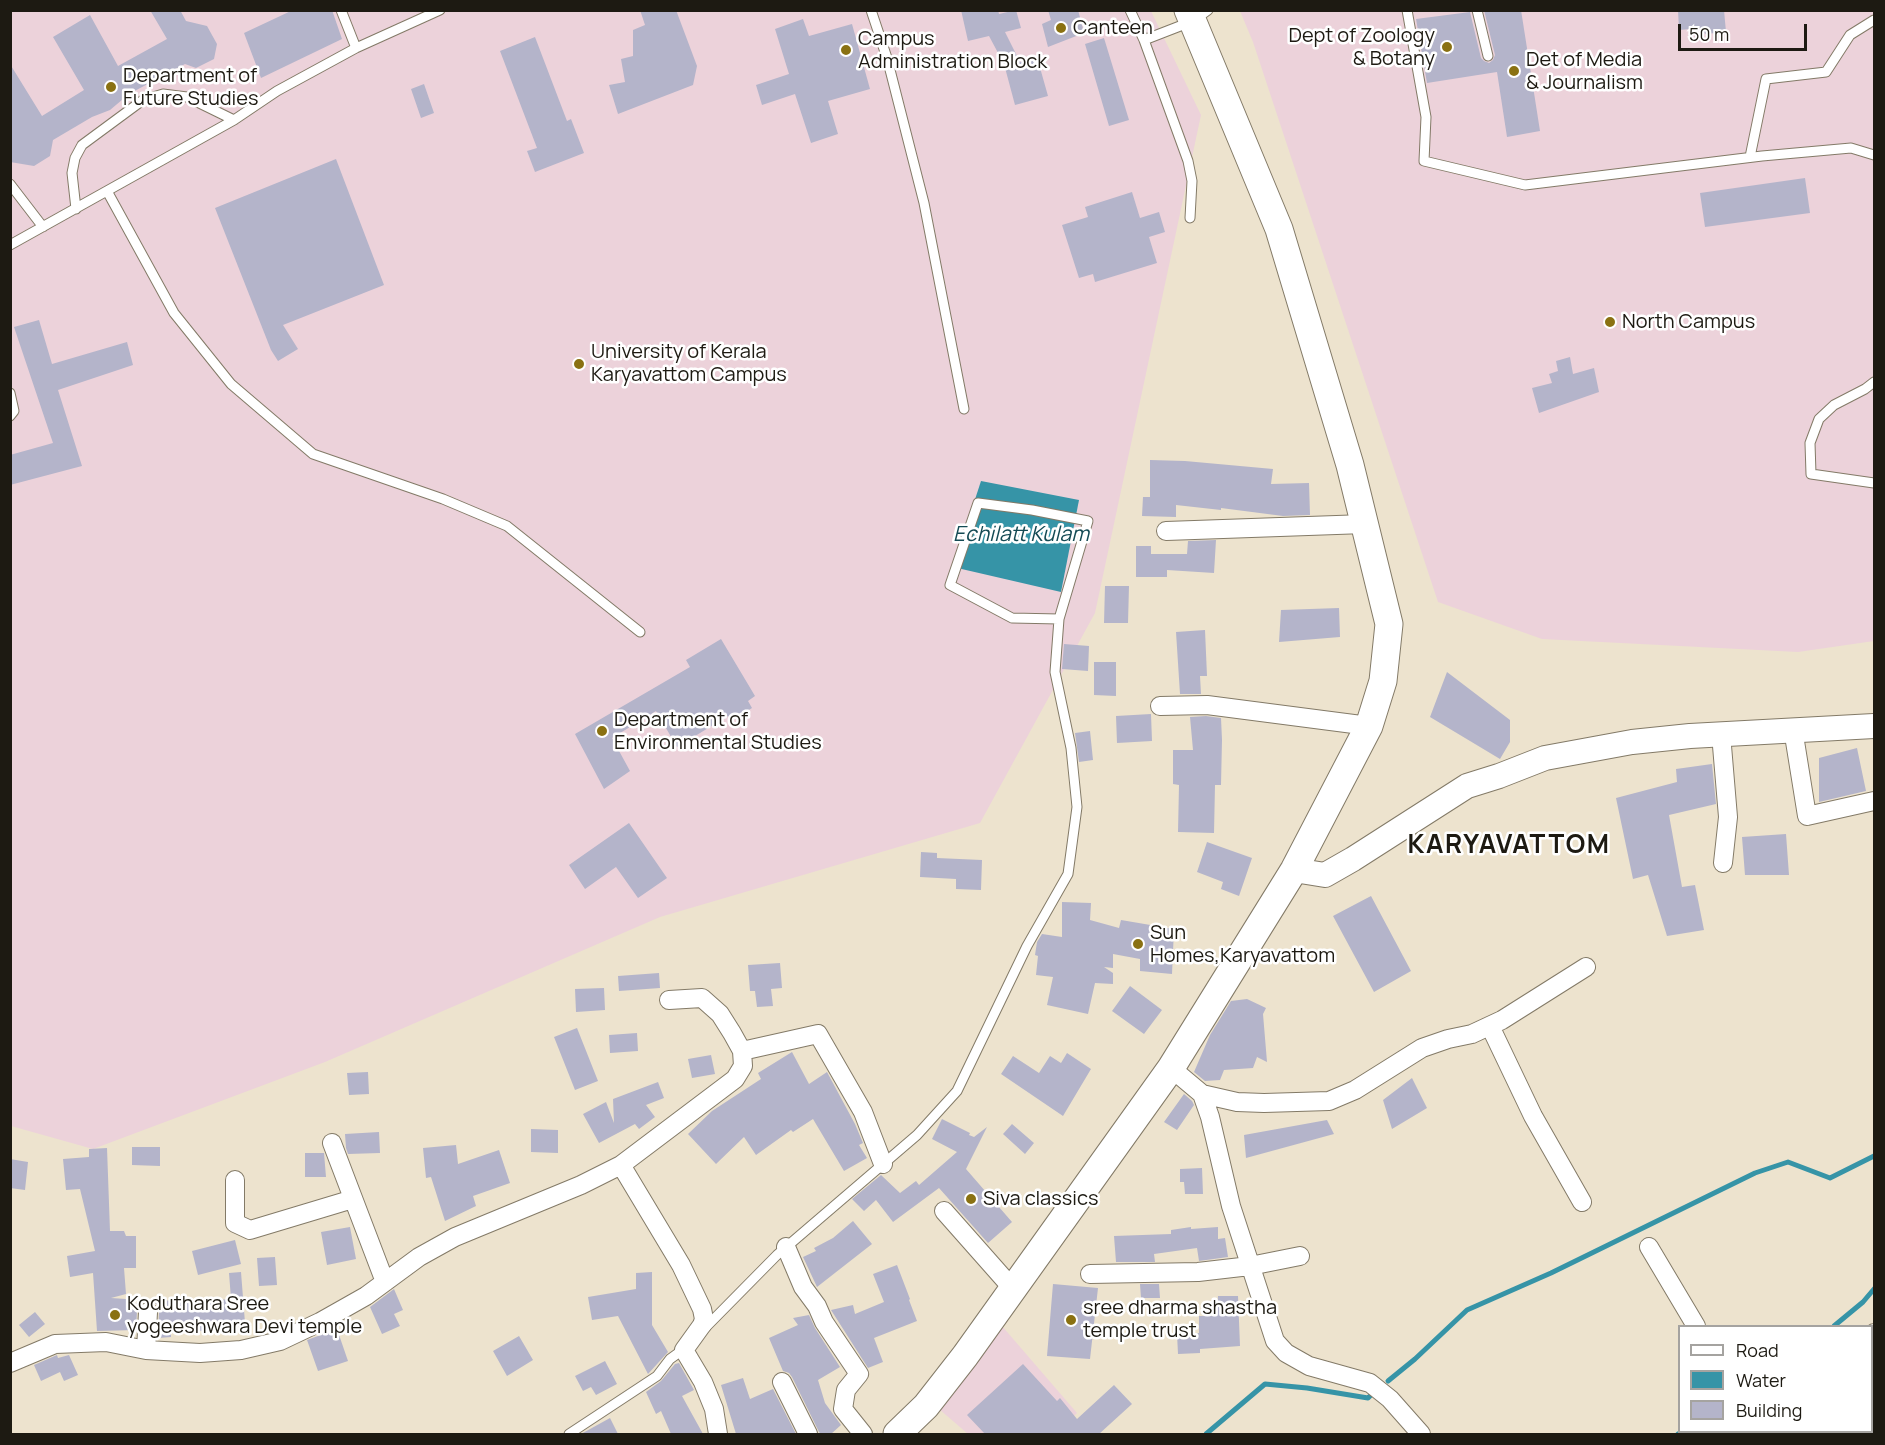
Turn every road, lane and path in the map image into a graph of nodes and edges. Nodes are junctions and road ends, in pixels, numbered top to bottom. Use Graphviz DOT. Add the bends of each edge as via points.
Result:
graph roads {
  1 [pos="341,10"];
  2 [pos="440,10"];
  3 [pos="871,10"];
  4 [pos="1130,10"];
  5 [pos="1407,10"];
  6 [pos="1476,10"];
  7 [pos="1197,14"];
  8 [pos="1875,20"];
  9 [pos="1144,40"];
  10 [pos="356,48"];
  11 [pos="1488,56"];
  12 [pos="234,120"];
  13 [pos="1875,155"];
  14 [pos="1750,157"];
  15 [pos="10,184"];
  16 [pos="107,191"];
  17 [pos="76,208"];
  18 [pos="1190,218"];
  19 [pos="43,227"];
  20 [pos="10,245"];
  21 [pos="1875,382"];
  22 [pos="10,393"];
  23 [pos="964,409"];
  24 [pos="10,416"];
  25 [pos="1875,483"];
  26 [pos="1365,524"];
  27 [pos="1166,531"];
  28 [pos="1059,619"];
  29 [pos="640,632"];
  30 [pos="1160,706"];
  31 [pos="1369,726"];
  32 [pos="1875,726"];
  33 [pos="1793,729"];
  34 [pos="1721,734"];
  35 [pos="1875,801"];
  36 [pos="1723,863"];
  37 [pos="1294,870"];
  38 [pos="1586,967"];
  39 [pos="669,1000"];
  40 [pos="1491,1026"];
  41 [pos="742,1051"];
  42 [pos="1171,1068"];
  43 [pos="1202,1094"];
  44 [pos="332,1143"];
  45 [pos="883,1164"];
  46 [pos="621,1165"];
  47 [pos="235,1179"];
  48 [pos="353,1199"];
  49 [pos="1582,1202"];
  50 [pos="944,1211"];
  51 [pos="786,1247"];
  52 [pos="1649,1247"];
  53 [pos="1300,1256"];
  54 [pos="1250,1266"];
  55 [pos="1090,1274"];
  56 [pos="385,1282"];
  57 [pos="1014,1289"];
  58 [pos="148,1312"];
  59 [pos="1695,1325"];
  60 [pos="146,1350"];
  61 [pos="684,1350"];
  62 [pos="10,1363"];
  63 [pos="782,1382"];
  64 [pos="569,1434"];
  65 [pos="718,1434"];
  66 [pos="808,1434"];
  67 [pos="863,1434"];
  68 [pos="897,1434"];
  69 [pos="1421,1434"];
  1 -- 10 [label="lane"];
  2 -- 10 [label="lane"];
  3 -- 23 [label="lane" via="924,203"];
  4 -- 9 [label="lane"];
  5 -- 14 [label="lane" via="1426,117 1424,161 1525,185"];
  6 -- 11 [label="lane"];
  7 -- 9 [label="lane"];
  7 -- 26 [label="main road" via="1278,229"];
  8 -- 14 [label="lane" via="1850,35 1826,72 1766,80"];
  9 -- 18 [label="lane" via="1188,161 1192,181"];
  10 -- 12 [label="lane" via="277,91"];
  12 -- 16 [label="lane"];
  12 -- 17 [label="lane" via="187,97 163,94 143,100 82,145 72,173"];
  13 -- 14 [label="lane" via="1851,148"];
  15 -- 19 [label="lane"];
  16 -- 17 [label="lane"];
  16 -- 29 [label="lane" via="174,313 231,384 313,454 443,499 507,526"];
  17 -- 19 [label="lane"];
  19 -- 20 [label="lane"];
  21 -- 25 [label="lane" via="1834,405 1819,419 1810,443 1810,474"];
  22 -- 24 [label="lane" via="14,411"];
  26 -- 27 [label="street"];
  26 -- 31 [label="main road" via="1389,624 1383,681"];
  28 -- 28 [label="lane" via="1012,618 950,585 978,502 1088,521"];
  28 -- 45 [label="lane" via="1055,672 1071,748 1077,807 1068,874 1027,946 957,1091 917,1135"];
  30 -- 31 [label="street" via="1207,705"];
  31 -- 37 [label="main road"];
  32 -- 33 [label="main road"];
  33 -- 34 [label="main road"];
  33 -- 35 [label="street" via="1807,816"];
  34 -- 36 [label="street" via="1728,817"];
  34 -- 37 [label="main road" via="1632,742 1545,758 1467,786 1325,874"];
  37 -- 42 [label="main road"];
  38 -- 40 [label="street"];
  39 -- 41 [label="street" via="702,998 720,1014"];
  40 -- 43 [label="street" via="1422,1048 1355,1090 1329,1101 1237,1102"];
  40 -- 49 [label="street" via="1533,1116"];
  41 -- 45 [label="street" via="818,1034 863,1112"];
  41 -- 46 [label="street" via="743,1066 735,1079"];
  42 -- 43 [label="street"];
  42 -- 57 [label="main road"];
  43 -- 54 [label="street"];
  44 -- 48 [label="street"];
  45 -- 51 [label="lane"];
  46 -- 56 [label="street" via="455,1237"];
  46 -- 61 [label="street" via="681,1265 702,1309 702,1324"];
  47 -- 48 [label="street" via="235,1223 250,1230"];
  48 -- 56 [label="street"];
  50 -- 57 [label="street"];
  51 -- 61 [label="lane"];
  51 -- 67 [label="street" via="803,1287 858,1374 846,1390 843,1409"];
  52 -- 59 [label="street"];
  53 -- 54 [label="street"];
  54 -- 55 [label="street" via="1198,1272"];
  54 -- 69 [label="street" via="1275,1341 1286,1353 1310,1366 1371,1383"];
  56 -- 60 [label="street" via="320,1322 280,1341 241,1350 200,1353"];
  57 -- 68 [label="main road" via="926,1406"];
  58 -- 60 [label="street"];
  60 -- 62 [label="street" via="106,1342 55,1344"];
  61 -- 64 [label="lane" via="670,1359 657,1376"];
  61 -- 65 [label="street" via="714,1409"];
  63 -- 66 [label="street"];
}
